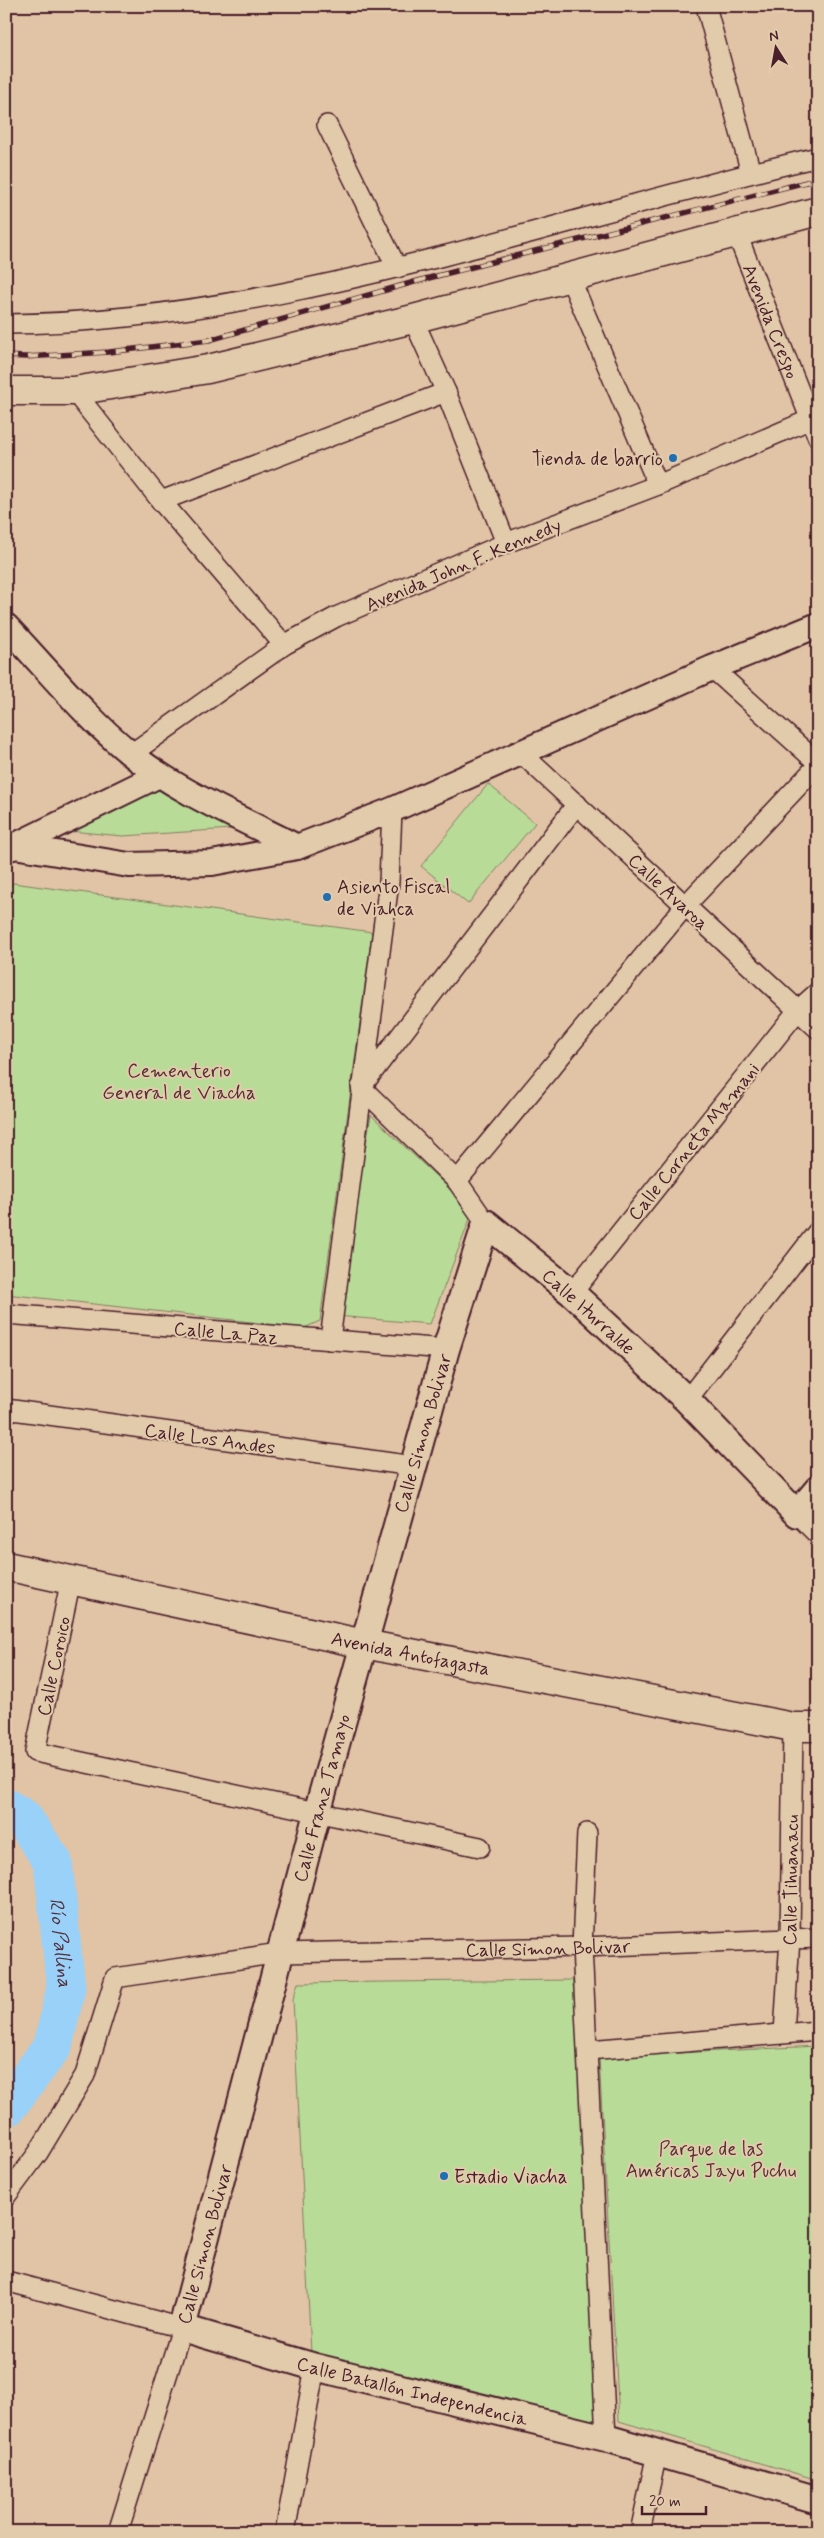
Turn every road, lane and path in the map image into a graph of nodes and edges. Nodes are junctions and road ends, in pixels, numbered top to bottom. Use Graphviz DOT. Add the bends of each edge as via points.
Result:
graph roads {
  1 [pos="706,6"];
  2 [pos="327,125"];
  3 [pos="818,157"];
  4 [pos="751,173"];
  5 [pos="818,211"];
  6 [pos="736,232"];
  7 [pos="397,268"];
  8 [pos="570,278"];
  9 [pos="413,320"];
  10 [pos="6,324"];
  11 [pos="6,391"];
  12 [pos="74,391"];
  13 [pos="446,392"];
  14 [pos="814,418"];
  15 [pos="818,438"];
  16 [pos="658,485"];
  17 [pos="161,502"];
  18 [pos="506,543"];
  19 [pos="818,625"];
  20 [pos="6,626"];
  21 [pos="284,645"];
  22 [pos="712,668"];
  23 [pos="520,752"];
  24 [pos="131,754"];
  25 [pos="818,764"];
  26 [pos="159,774"];
  27 [pos="576,804"];
  28 [pos="392,810"];
  29 [pos="297,847"];
  30 [pos="10,848"];
  31 [pos="685,906"];
  32 [pos="818,992"];
  33 [pos="798,1010"];
  34 [pos="818,1029"];
  35 [pos="361,1086"];
  36 [pos="457,1181"];
  37 [pos="486,1223"];
  38 [pos="818,1231"];
  39 [pos="572,1294"];
  40 [pos="6,1314"];
  41 [pos="330,1340"];
  42 [pos="446,1349"];
  43 [pos="687,1400"];
  44 [pos="6,1410"];
  45 [pos="413,1466"];
  46 [pos="818,1489"];
  47 [pos="797,1514"];
  48 [pos="818,1535"];
  49 [pos="6,1566"];
  50 [pos="71,1579"];
  51 [pos="364,1644"];
  52 [pos="805,1727"];
  53 [pos="317,1813"];
  54 [pos="587,1833"];
  55 [pos="480,1847"];
  56 [pos="790,1938"];
  57 [pos="818,1938"];
  58 [pos="582,1947"];
  59 [pos="279,1952"];
  60 [pos="818,2031"];
  61 [pos="784,2033"];
  62 [pos="588,2050"];
  63 [pos="6,2196"];
  64 [pos="6,2281"];
  65 [pos="182,2328"];
  66 [pos="315,2367"];
  67 [pos="606,2438"];
  68 [pos="657,2453"];
  69 [pos="818,2500"];
  70 [pos="118,2532"];
  71 [pos="284,2532"];
  72 [pos="640,2532"];
  1 -- 4 [label="street"];
  2 -- 7 [label="street"];
  3 -- 4 [label="street"];
  4 -- 7 [label="street"];
  5 -- 6 [label="main road"];
  6 -- 8 [label="main road"];
  6 -- 14 [label="street, Avenida Crespo"];
  7 -- 10 [label="street" via="202,308 61,324"];
  8 -- 9 [label="main road"];
  8 -- 16 [label="street"];
  9 -- 12 [label="main road" via="208,370"];
  9 -- 13 [label="street"];
  11 -- 12 [label="main road"];
  12 -- 17 [label="street"];
  13 -- 17 [label="street"];
  13 -- 18 [label="street"];
  14 -- 15 [label="street, Avenida Crespo"];
  14 -- 16 [label="street, Avenida John F. Kennedy"];
  16 -- 18 [label="street, Avenida John F. Kennedy"];
  17 -- 21 [label="street"];
  18 -- 21 [label="street, Avenida John F. Kennedy" via="336,618"];
  19 -- 22 [label="street"];
  20 -- 24 [label="street" via="104,730"];
  21 -- 24 [label="street, Avenida John F. Kennedy"];
  22 -- 23 [label="street"];
  22 -- 25 [label="street"];
  23 -- 27 [label="street, Calle Avaroa"];
  23 -- 28 [label="street"];
  24 -- 26 [label="street"];
  25 -- 31 [label="street"];
  26 -- 29 [label="street"];
  26 -- 30 [label="street"];
  27 -- 31 [label="street, Calle Avaroa"];
  27 -- 35 [label="street"];
  28 -- 29 [label="street"];
  28 -- 35 [label="street" via="389,882"];
  29 -- 30 [label="street" via="212,863 129,865"];
  31 -- 33 [label="street, Calle Avaroa"];
  31 -- 36 [label="street"];
  32 -- 33 [label="street, Calle Corneta Mamani"];
  33 -- 34 [label="street, Calle Avaroa"];
  33 -- 39 [label="street, Calle Corneta Mamani"];
  35 -- 36 [label="street, Calle Iturralde"];
  35 -- 41 [label="street"];
  36 -- 37 [label="street, Calle Iturralde"];
  37 -- 39 [label="main road, Calle Iturralde"];
  37 -- 42 [label="main road, Calle Simon Bolivar"];
  38 -- 43 [label="street"];
  39 -- 43 [label="main road, Calle Iturralde"];
  40 -- 41 [label="street, Calle La Paz"];
  41 -- 42 [label="street, Calle La Paz"];
  42 -- 45 [label="main road, Calle Simon Bolivar"];
  43 -- 47 [label="main road, Calle Iturralde"];
  44 -- 45 [label="street, Calle Los Andes"];
  45 -- 51 [label="main road, Calle Simon Bolivar"];
  46 -- 47 [label="main road"];
  47 -- 48 [label="street, Calle Iturralde"];
  49 -- 50 [label="main road, Avenida Antofagasta"];
  50 -- 51 [label="main road, Avenida Antofagasta"];
  50 -- 53 [label="street, Calle Coroico" via="35,1752"];
  51 -- 52 [label="main road, Avenida Antofagasta"];
  51 -- 53 [label="main road, Calle Franz Tamayo"];
  52 -- 56 [label="street, Calle Tihuanacu"];
  53 -- 55 [label="street"];
  53 -- 59 [label="main road, Calle Franz Tamayo"];
  54 -- 58 [label="street"];
  56 -- 57 [label="street, Calle Simon Bolivar"];
  56 -- 58 [label="street, Calle Simon Bolivar"];
  56 -- 61 [label="street, Calle Tihuanacu"];
  58 -- 59 [label="street, Calle Simon Bolivar"];
  58 -- 62 [label="street"];
  59 -- 63 [label="street, Calle Simon Bolivar" via="115,1978 85,2075 38,2153"];
  59 -- 65 [label="main road, Calle Simon Bolivar"];
  60 -- 61 [label="street"];
  61 -- 62 [label="street"];
  62 -- 67 [label="street"];
  64 -- 65 [label="street, Calle Batallón Independencia"];
  65 -- 66 [label="main road, Calle Batallón Independencia"];
  65 -- 70 [label="street, Calle Simon Bolivar"];
  66 -- 67 [label="main road, Calle Batallón Independencia"];
  66 -- 71 [label="street"];
  67 -- 68 [label="main road, Calle Batallón Independencia"];
  68 -- 69 [label="main road, Calle Batallón Independencia"];
  68 -- 72 [label="street"];
}
